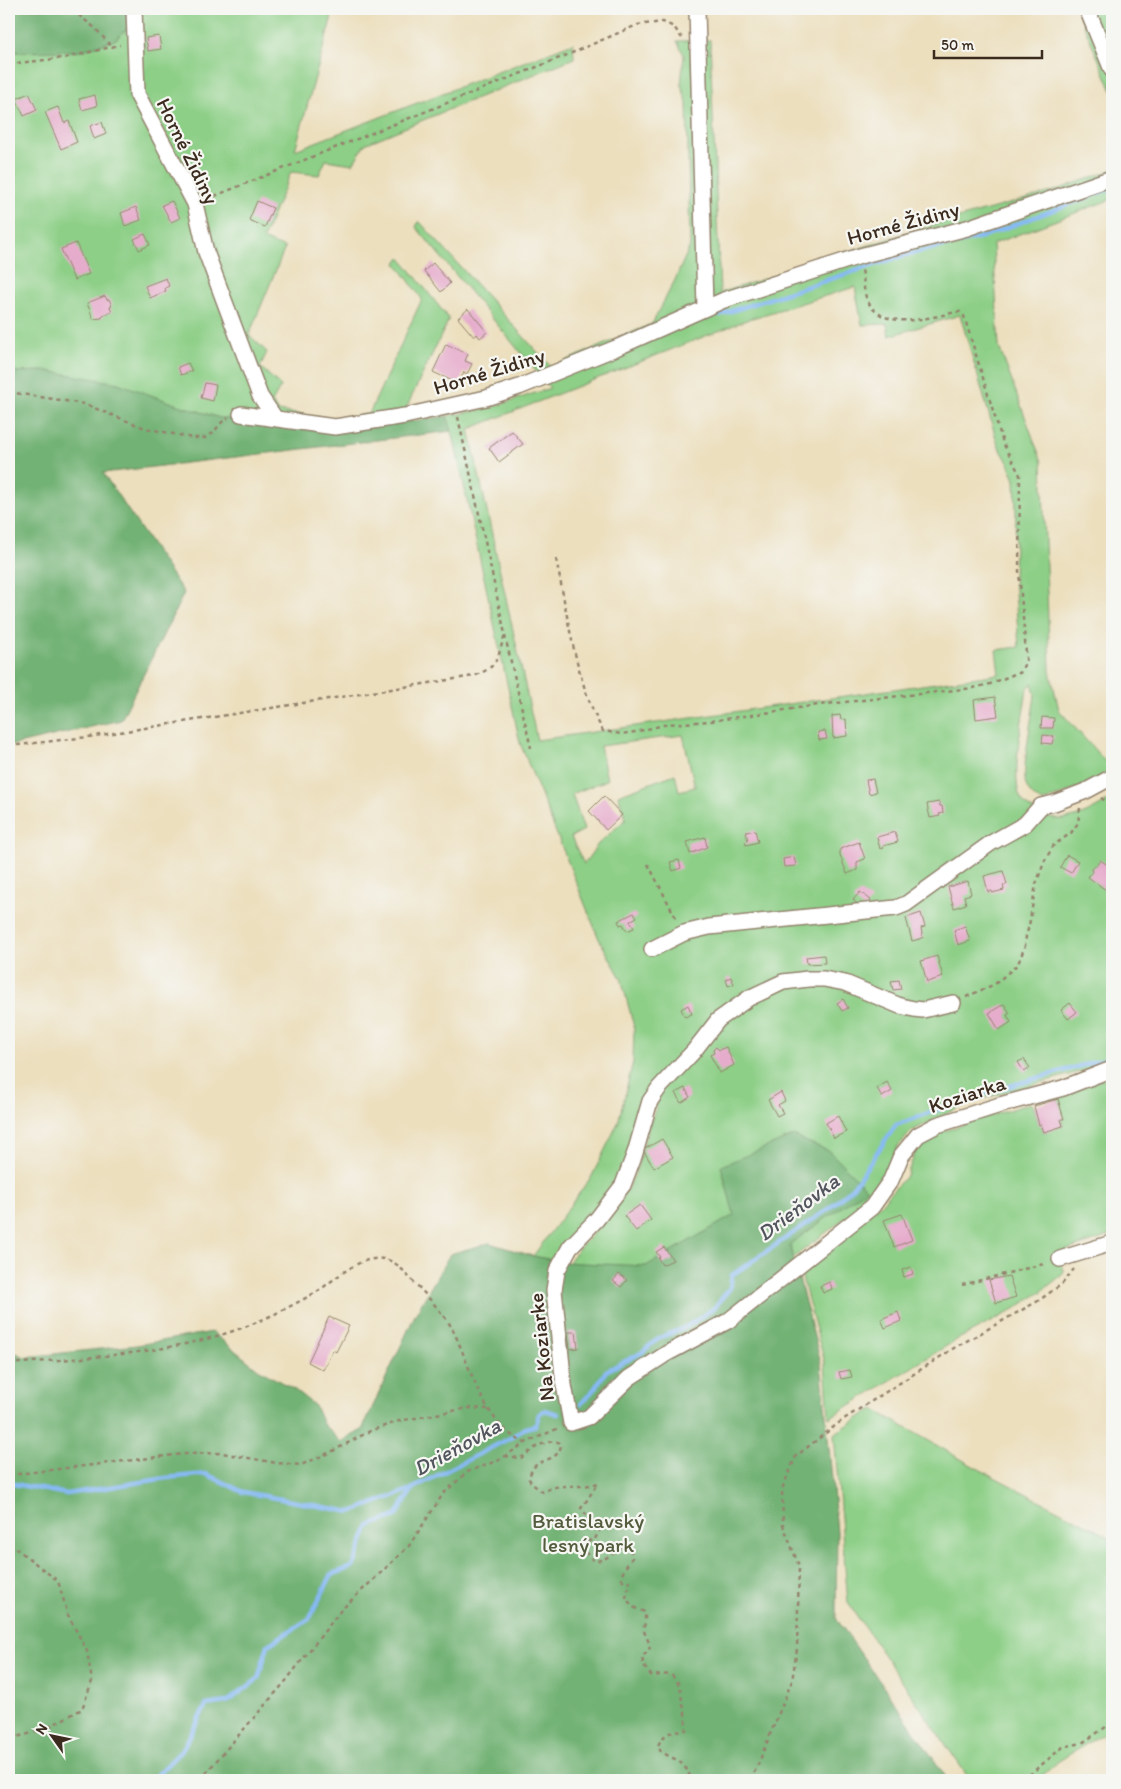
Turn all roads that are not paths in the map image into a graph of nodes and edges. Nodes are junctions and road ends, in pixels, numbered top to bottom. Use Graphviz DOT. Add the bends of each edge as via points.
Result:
graph roads {
  1 [pos="134,9"];
  2 [pos="697,9"];
  3 [pos="1087,9"];
  4 [pos="1112,70"];
  5 [pos="1112,178"];
  6 [pos="705,308"];
  7 [pos="241,414"];
  8 [pos="275,418"];
  9 [pos="1112,778"];
  10 [pos="652,949"];
  11 [pos="954,1003"];
  12 [pos="1112,1069"];
  13 [pos="1112,1243"];
  14 [pos="1060,1259"];
  15 [pos="571,1423"];
  1 -- 8 [label="street, Horné Židiny" via="137,94 195,204 206,252 260,396"];
  2 -- 6 [label="street"];
  3 -- 4 [label="street"];
  5 -- 6 [label="street, Horné Židiny" via="967,228 860,256"];
  6 -- 8 [label="street, Horné Židiny" via="519,387 455,406 335,427"];
  7 -- 8 [label="street, Horné Židiny"];
  9 -- 10 [label="street" via="1041,806 1025,824 991,843 896,908 709,928 684,933"];
  11 -- 15 [label="street, Na Koziarke" via="914,1009 845,983 808,979 782,982 749,998 718,1020 650,1101 636,1153 623,1185 597,1219 570,1246 557,1271 554,1290"];
  12 -- 15 [label="street, Koziarka" via="1063,1088 924,1131 901,1156 891,1180 872,1207 728,1321 629,1378 589,1417"];
  13 -- 14 [label="street"];
}
